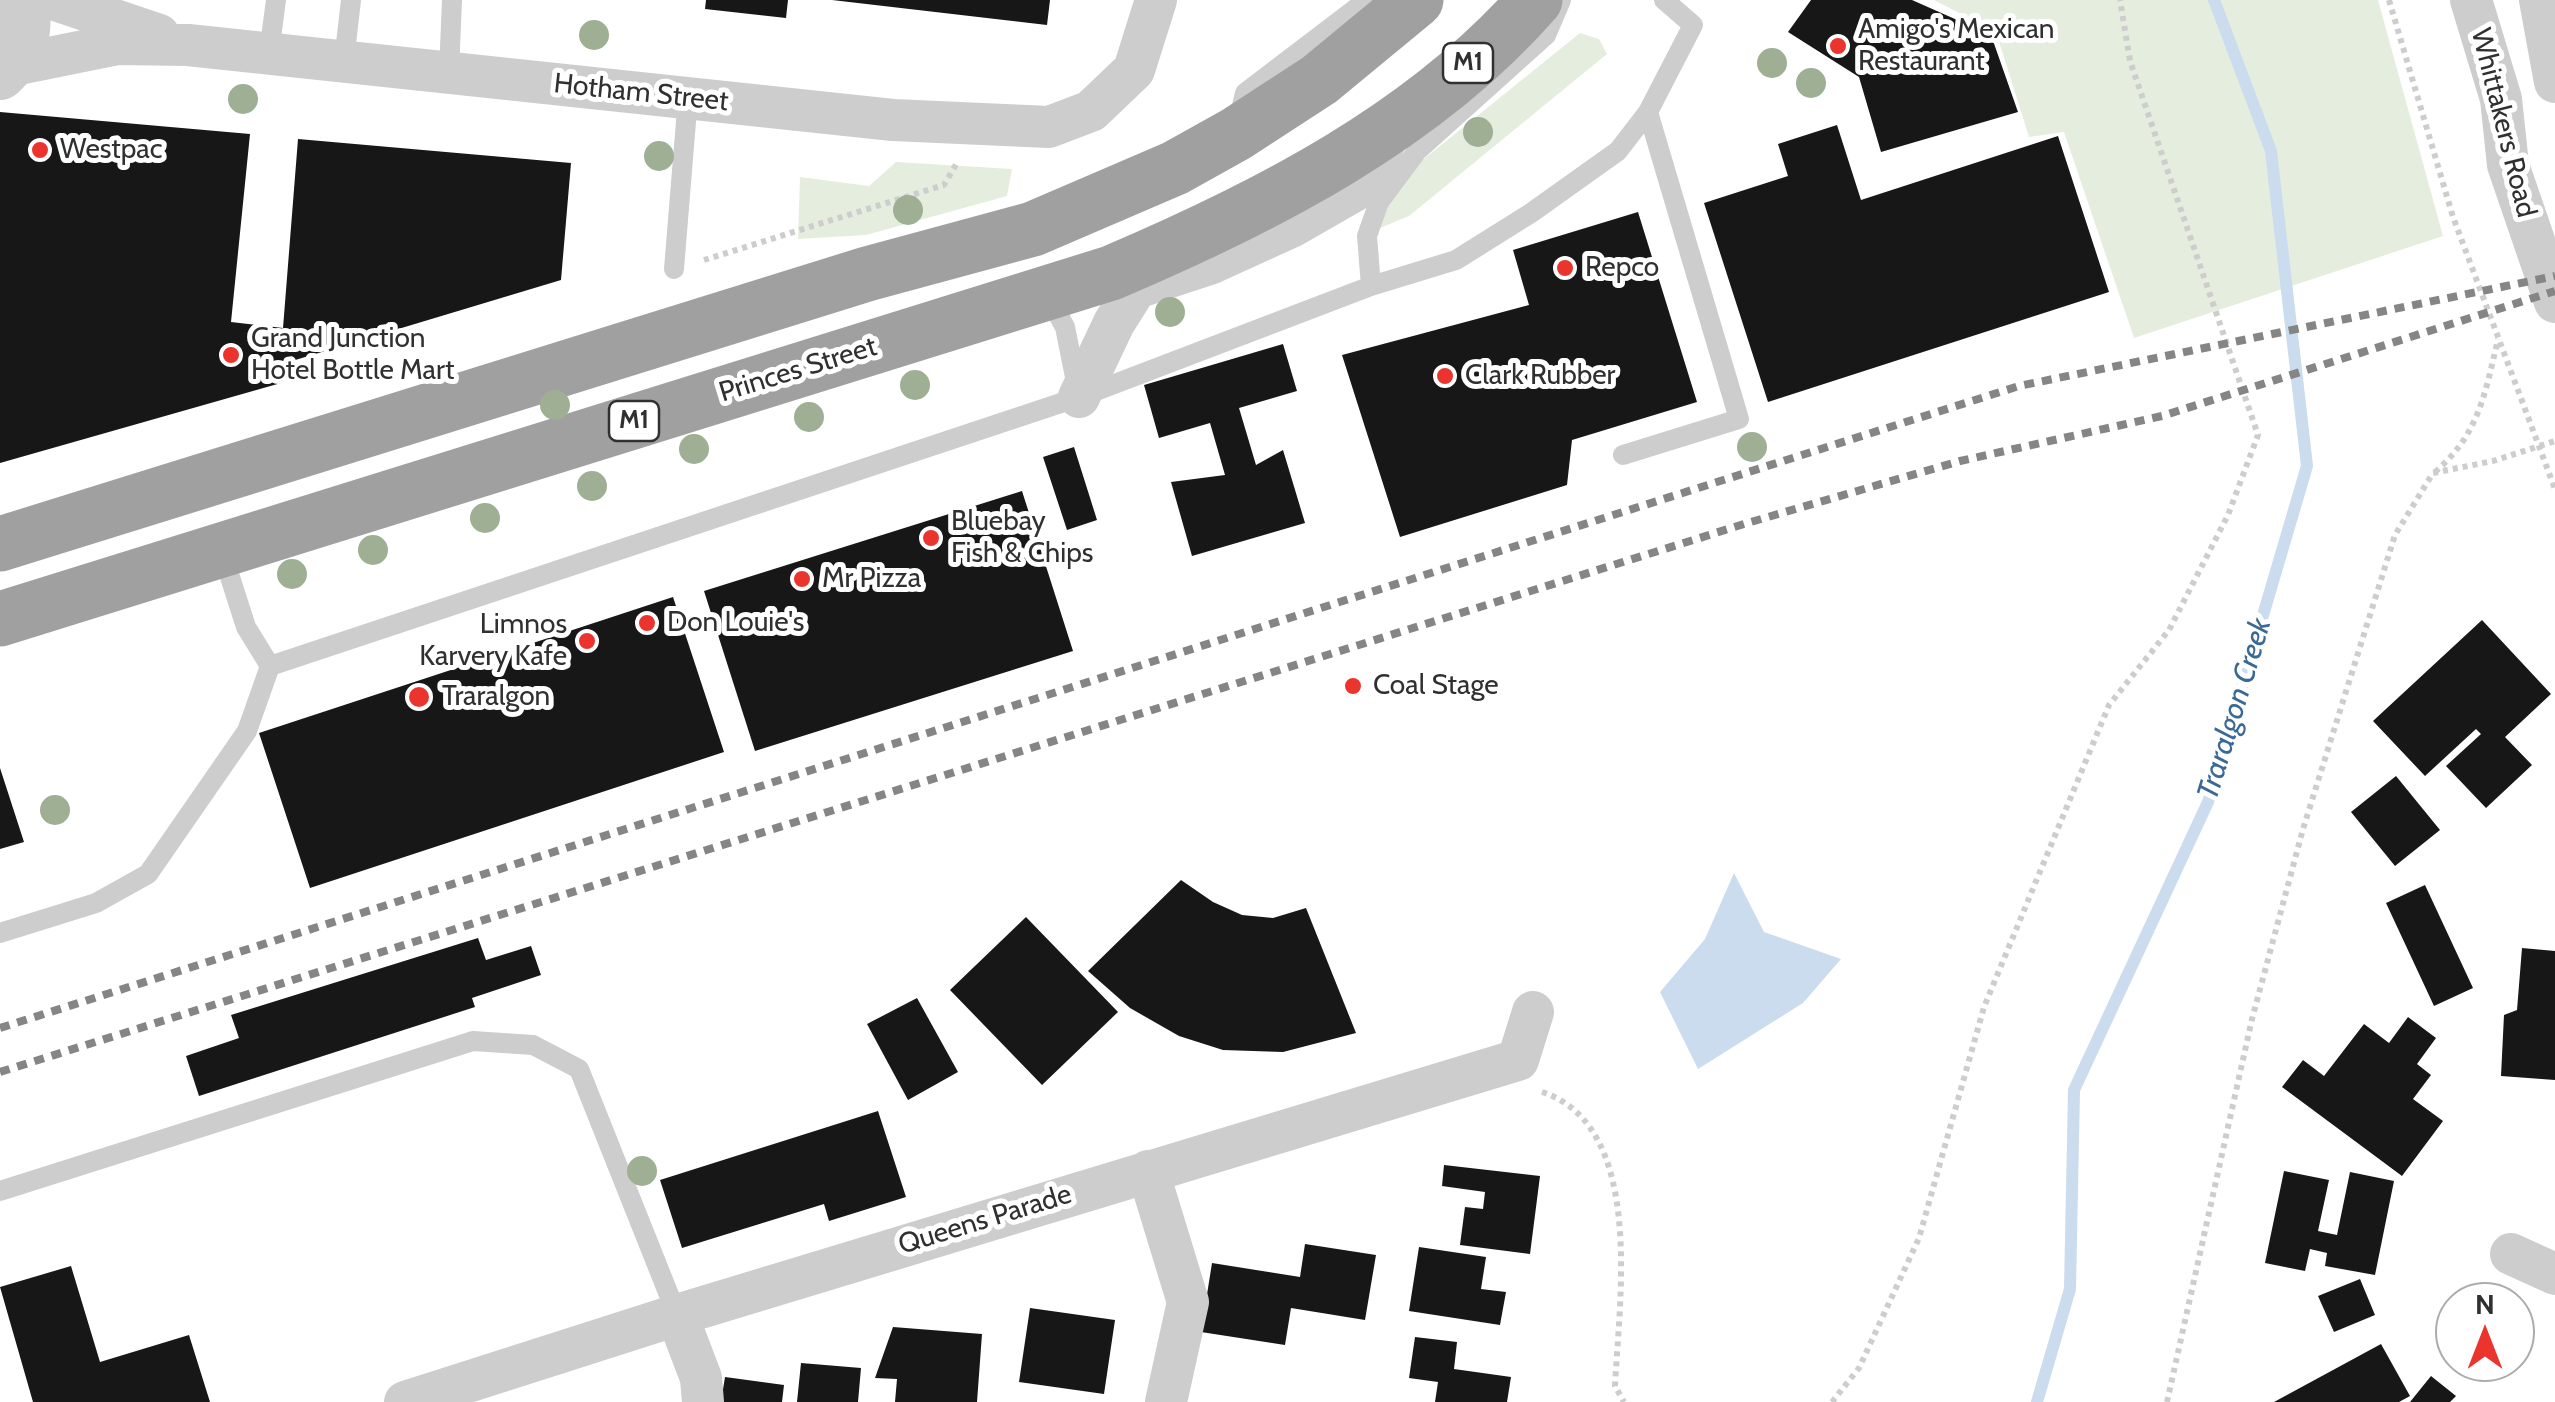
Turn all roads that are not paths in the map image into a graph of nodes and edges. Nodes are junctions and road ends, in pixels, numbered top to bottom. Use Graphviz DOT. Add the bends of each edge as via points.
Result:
graph roads {
  1 [pos="21,0"];
  2 [pos="56,0"];
  3 [pos="276,0"];
  4 [pos="351,0"];
  5 [pos="452,0"];
  6 [pos="1156,0"];
  7 [pos="1367,0"];
  8 [pos="1416,0"];
  9 [pos="1535,0"];
  10 [pos="1561,0"];
  11 [pos="1664,0"];
  12 [pos="2471,0"];
  13 [pos="2544,0"];
  14 [pos="2555,17"];
  15 [pos="188,45"];
  16 [pos="269,53"];
  17 [pos="344,60"];
  18 [pos="4,70"];
  19 [pos="449,72"];
  20 [pos="2555,82"];
  21 [pos="688,97"];
  22 [pos="2500,98"];
  23 [pos="1648,112"];
  24 [pos="1397,121"];
  25 [pos="1236,134"];
  26 [pos="2555,227"];
  27 [pos="1033,229"];
  28 [pos="674,270"];
  29 [pos="1370,286"];
  30 [pos="1046,293"];
  31 [pos="2555,302"];
  32 [pos="1079,397"];
  33 [pos="1623,455"];
  34 [pos="0,544"];
  35 [pos="222,552"];
  36 [pos="0,618"];
  37 [pos="270,666"];
  38 [pos="0,934"];
  39 [pos="1532,1012"];
  40 [pos="1148,1171"];
  41 [pos="0,1191"];
  42 [pos="2510,1254"];
  43 [pos="2555,1274"];
  44 [pos="677,1315"];
  45 [pos="406,1402"];
  46 [pos="703,1402"];
  47 [pos="1166,1402"];
  1 -- 18 [label="street" via="25,28"];
  2 -- 15 [label="street, Hotham Street"];
  3 -- 16 [label="lane"];
  4 -- 17 [label="lane"];
  5 -- 19 [label="lane"];
  6 -- 21 [label="street, Hotham Street" via="1134,70 1092,111 1049,128"];
  7 -- 25 [label="lane" via="1245,93"];
  8 -- 25 [label="highway" via="1319,80"];
  9 -- 24 [label="highway, Princes Street / M1"];
  10 -- 29 [label="lane" via="1546,35 1416,151 1379,202 1367,236"];
  11 -- 23 [label="lane" via="1694,25"];
  12 -- 22 [label="street, Whittakers Road"];
  13 -- 14 [label="street"];
  13 -- 20 [label="street"];
  15 -- 16 [label="street, Hotham Street"];
  15 -- 18 [label="street, Hotham Street" via="118,44"];
  16 -- 17 [label="street, Hotham Street"];
  17 -- 19 [label="street, Hotham Street"];
  19 -- 21 [label="street, Hotham Street"];
  21 -- 28 [label="lane"];
  22 -- 26 [label="street"];
  22 -- 31 [label="street, Whittakers Road" via="2508,165"];
  23 -- 29 [label="lane" via="1618,150 1532,213 1456,260"];
  23 -- 33 [label="lane" via="1739,419"];
  24 -- 30 [label="highway, Princes Street / M1" via="1307,179 1192,238"];
  24 -- 32 [label="street" via="1360,188 1228,256 1136,288"];
  25 -- 27 [label="highway"];
  27 -- 30 [label="highway"];
  27 -- 34 [label="highway" via="867,274"];
  29 -- 32 [label="lane"];
  30 -- 32 [label="lane" via="1065,327"];
  30 -- 35 [label="highway, Princes Street / M1"];
  32 -- 37 [label="lane"];
  35 -- 36 [label="highway, Princes Street / M1"];
  35 -- 37 [label="lane" via="246,627"];
  37 -- 38 [label="lane" via="246,730 148,874 96,903"];
  39 -- 40 [label="street, Queens Parade" via="1518,1060"];
  40 -- 44 [label="street, Queens Parade"];
  40 -- 47 [label="street" via="1188,1302"];
  41 -- 44 [label="lane" via="474,1041 533,1045 580,1069"];
  42 -- 43 [label="street"];
  44 -- 45 [label="street, Queens Parade"];
  44 -- 46 [label="street" via="702,1378"];
}
